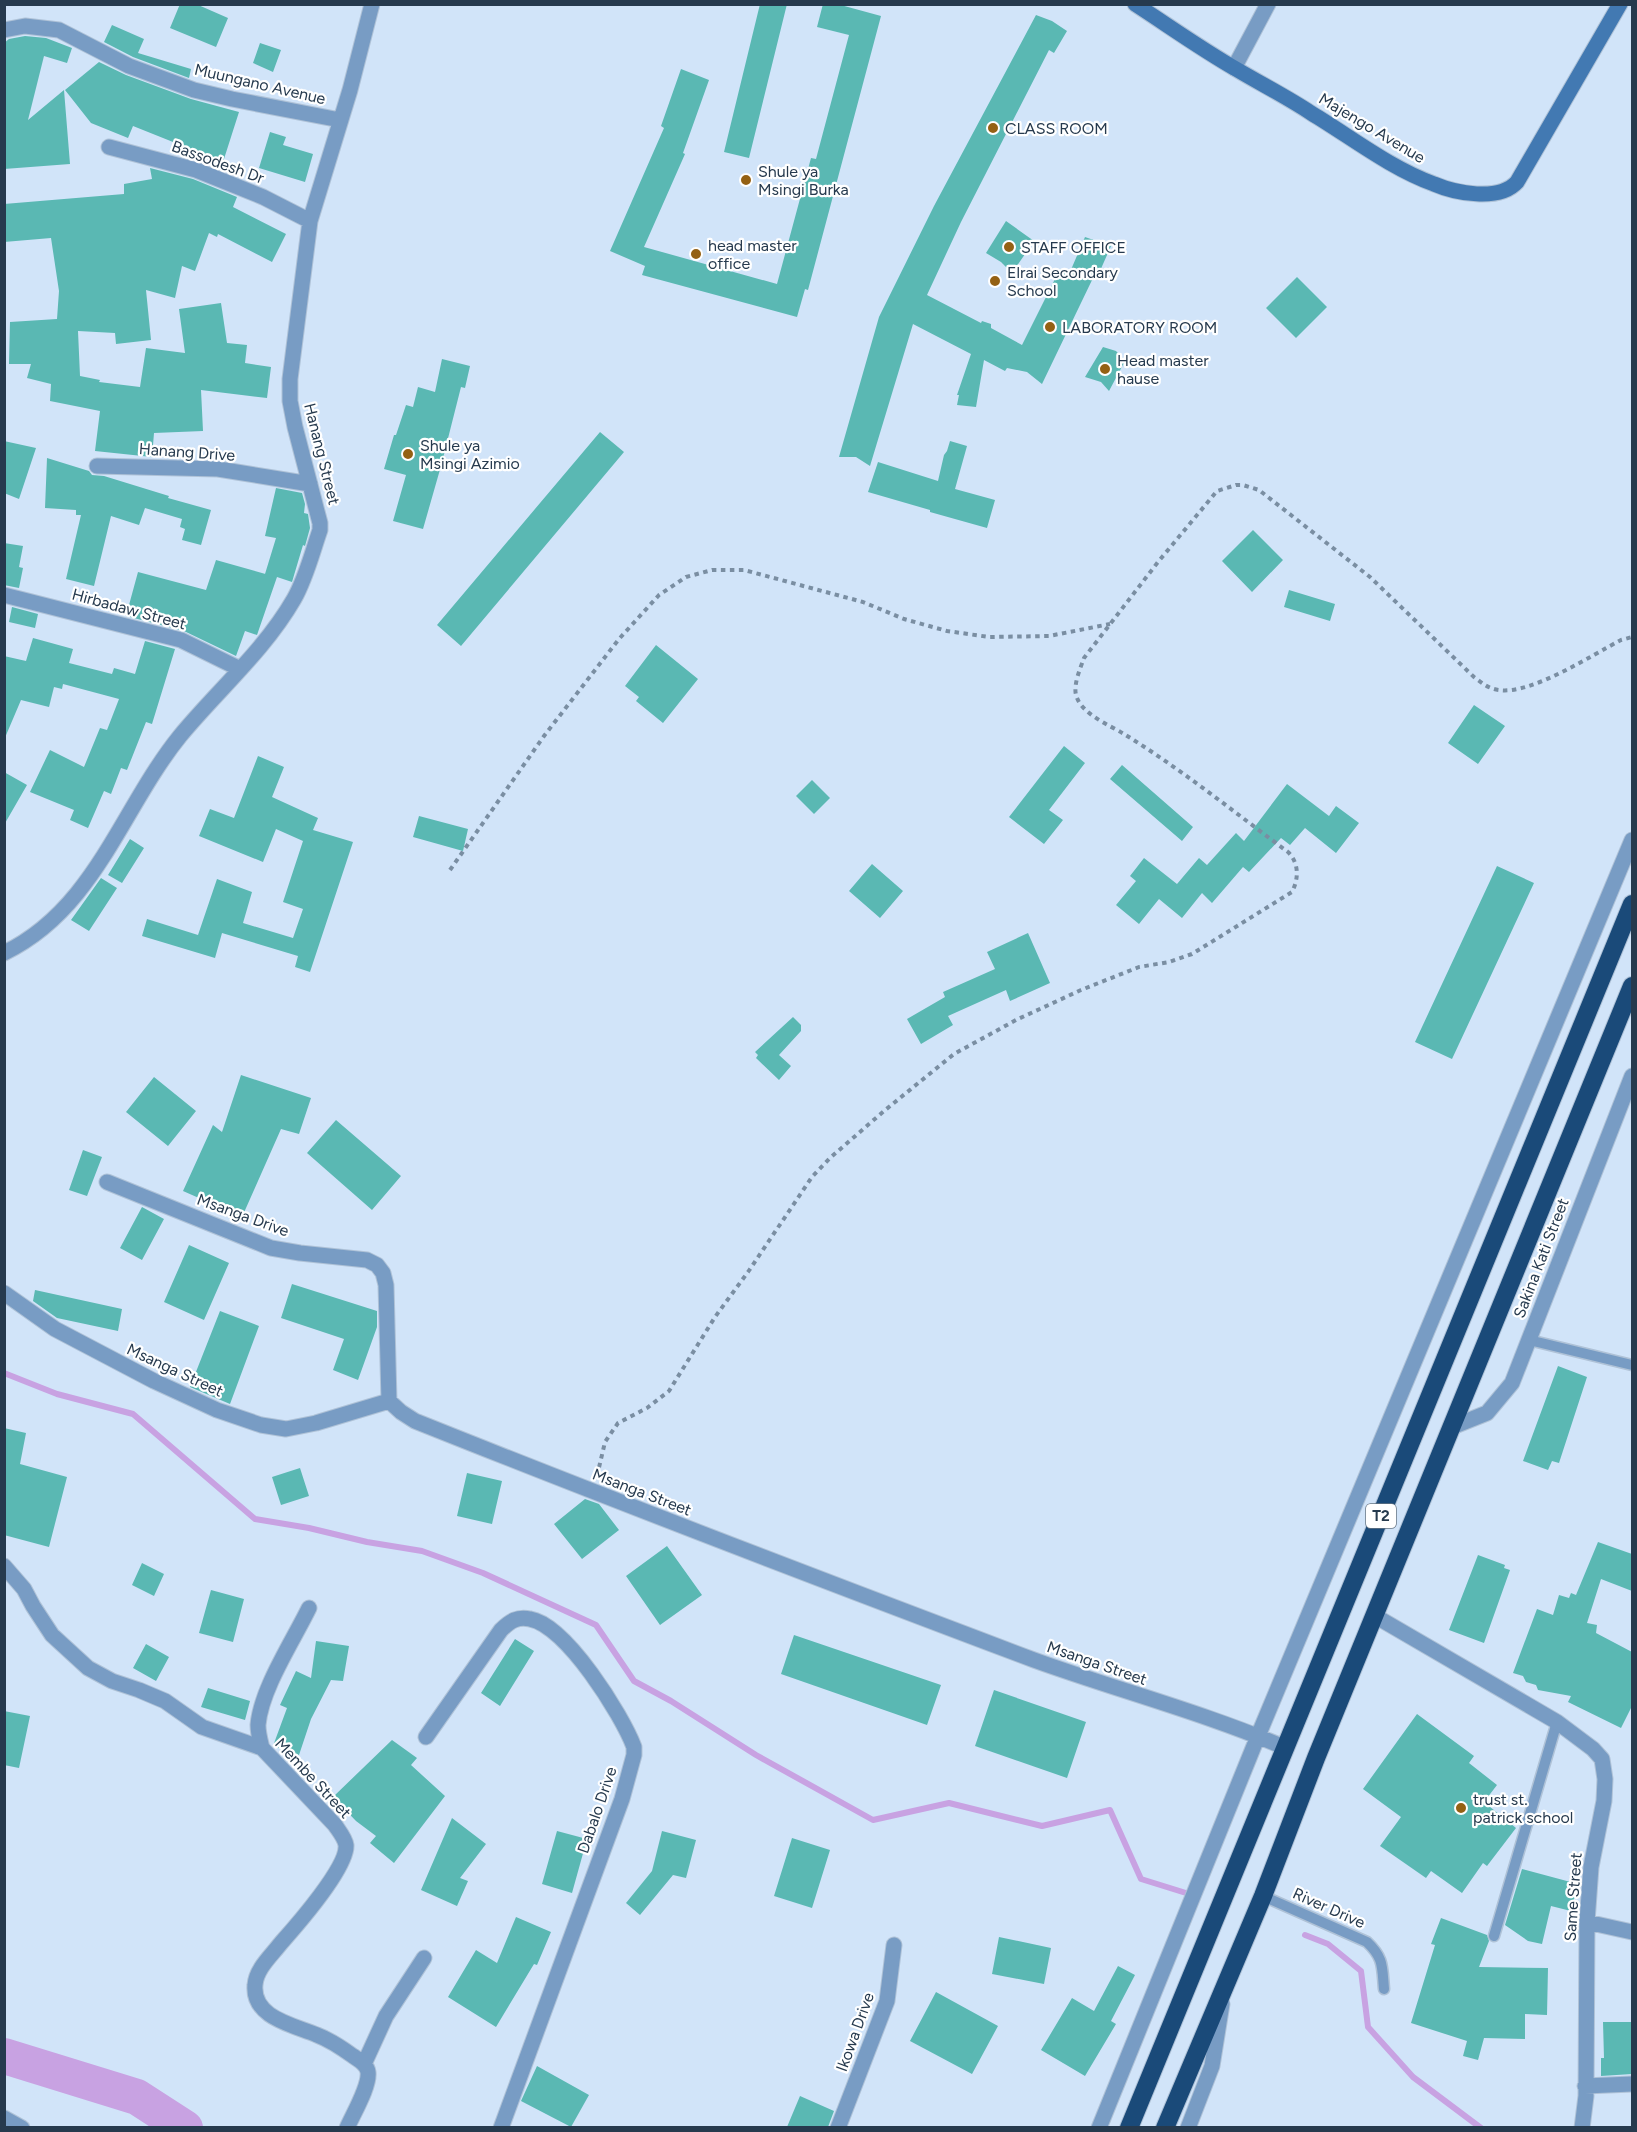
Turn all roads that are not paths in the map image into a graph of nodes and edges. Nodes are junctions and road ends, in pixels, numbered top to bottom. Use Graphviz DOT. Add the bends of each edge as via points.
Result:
graph roads {
  1 [pos="372,4"];
  2 [pos="1135,4"];
  3 [pos="1268,4"];
  4 [pos="1620,4"];
  5 [pos="4,30"];
  6 [pos="1234,68"];
  7 [pos="340,120"];
  8 [pos="109,147"];
  9 [pos="310,221"];
  10 [pos="97,466"];
  11 [pos="310,484"];
  12 [pos="4,595"];
  13 [pos="240,669"];
  14 [pos="1632,840"];
  15 [pos="1632,904"];
  16 [pos="4,953"];
  17 [pos="1632,986"];
  18 [pos="1632,1076"];
  19 [pos="106,1182"];
  20 [pos="4,1293"];
  21 [pos="1529,1340"];
  22 [pos="1632,1365"];
  23 [pos="389,1401"];
  24 [pos="1452,1427"];
  25 [pos="4,1566"];
  26 [pos="309,1608"];
  27 [pos="1375,1616"];
  28 [pos="1557,1722"];
  29 [pos="1258,1736"];
  30 [pos="426,1737"];
  31 [pos="262,1748"];
  32 [pos="1286,1748"];
  33 [pos="1263,1896"];
  34 [pos="1587,1922"];
  35 [pos="1632,1932"];
  36 [pos="1494,1936"];
  37 [pos="894,1946"];
  38 [pos="424,1959"];
  39 [pos="1226,1983"];
  40 [pos="1384,1989"];
  41 [pos="364,2064"];
  42 [pos="1632,2084"];
  43 [pos="1585,2086"];
  44 [pos="4,2118"];
  45 [pos="22,2127"];
  46 [pos="347,2127"];
  47 [pos="501,2127"];
  48 [pos="838,2127"];
  49 [pos="1099,2127"];
  50 [pos="1129,2127"];
  51 [pos="1165,2127"];
  52 [pos="1188,2127"];
  53 [pos="1582,2127"];
  1 -- 7 [label="street, Hanang Street"];
  2 -- 6 [label="street, Majengo Avenue"];
  3 -- 6 [label="street"];
  4 -- 6 [label="street, Majengo Avenue" via="1517,182 1499,192 1463,193 1409,174"];
  5 -- 7 [label="street, Muungano Avenue" via="25,26 59,30 129,66 194,90"];
  7 -- 9 [label="street, Hanang Street"];
  8 -- 9 [label="street, Bassodesh Dr" via="196,170"];
  9 -- 11 [label="street, Hanang Street" via="290,401"];
  10 -- 11 [label="street, Hanang Drive" via="219,469"];
  11 -- 13 [label="street, Hanang Street" via="320,530 305,574 294,599"];
  12 -- 13 [label="street, Hirbadaw Street" via="181,640"];
  13 -- 16 [label="street, Hanang Street" via="169,751 90,878 55,918 22,945"];
  14 -- 29 [label="street"];
  15 -- 32 [label="highway, T2"];
  17 -- 24 [label="highway, T2"];
  18 -- 21 [label="street, Sakina Kati Street"];
  19 -- 23 [label="street, Msanga Drive" via="271,1248 367,1260 377,1265 386,1285"];
  20 -- 23 [label="street, Msanga Street" via="55,1329 154,1382 261,1425 286,1429"];
  21 -- 22 [label="lane"];
  21 -- 24 [label="street, Sakina Kati Street" via="1512,1383 1497,1402 1487,1413"];
  23 -- 29 [label="street, Msanga Street" via="415,1420 593,1492 1095,1682"];
  24 -- 27 [label="highway, T2"];
  25 -- 31 [label="street, Membe Street" via="24,1589 52,1635 88,1668 165,1701 202,1727"];
  26 -- 31 [label="street" via="261,1708 258,1725"];
  27 -- 28 [label="street, Same Street"];
  27 -- 33 [label="highway, T2"];
  28 -- 34 [label="street, Same Street" via="1602,1759 1604,1801 1591,1867"];
  28 -- 36 [label="lane"];
  29 -- 32 [label="street, Msanga Street"];
  29 -- 49 [label="street"];
  30 -- 47 [label="street, Dabalo Drive" via="501,1630 513,1620 530,1618 566,1643 590,1671 634,1747 622,1799"];
  31 -- 41 [label="street, Membe Street" via="335,1825 346,1844 337,1872 260,1968 255,1998 274,2018 319,2035"];
  32 -- 50 [label="highway, T2"];
  33 -- 39 [label="highway, T2"];
  33 -- 40 [label="lane, River Drive" via="1367,1942 1382,1961"];
  34 -- 35 [label="street"];
  34 -- 43 [label="street, Same Street"];
  37 -- 48 [label="street, Ikowa Drive" via="887,2001"];
  38 -- 41 [label="street" via="386,2016"];
  39 -- 51 [label="highway, T2"];
  39 -- 52 [label="street" via="1212,2066"];
  41 -- 46 [label="street" via="366,2084"];
  42 -- 43 [label="street"];
  43 -- 53 [label="street, Same Street"];
  44 -- 45 [label="street"];
}
